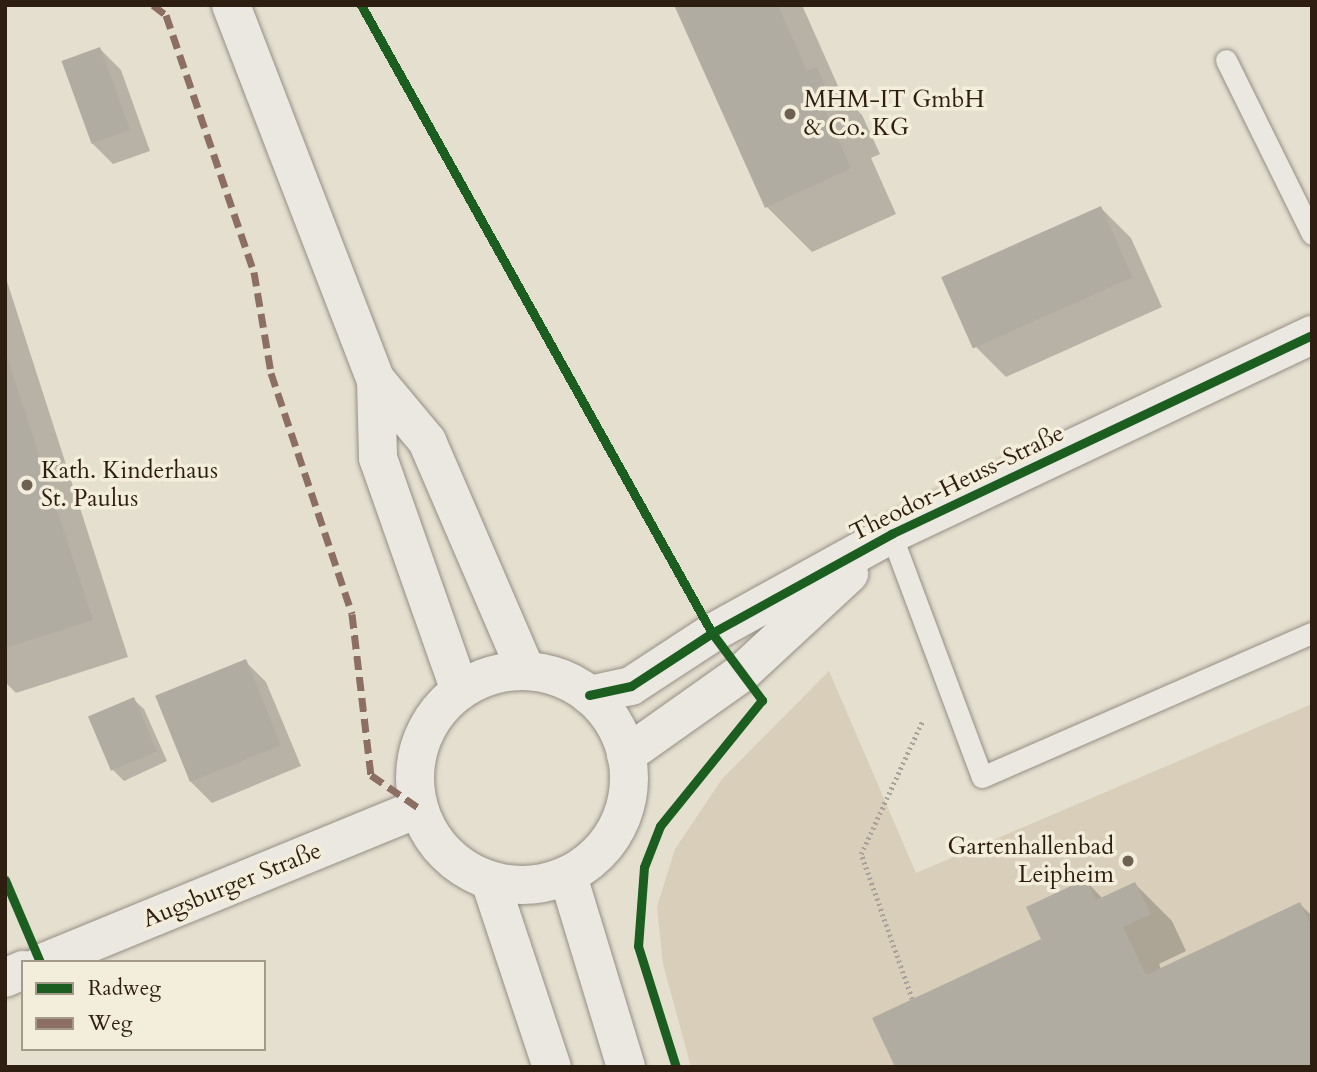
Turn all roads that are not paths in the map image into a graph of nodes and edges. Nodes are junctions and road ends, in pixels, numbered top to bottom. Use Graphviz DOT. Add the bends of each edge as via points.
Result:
graph roads {
  1 [pos="231,5"];
  2 [pos="1226,60"];
  3 [pos="1312,234"];
  4 [pos="1312,335"];
  5 [pos="376,380"];
  6 [pos="891,534"];
  7 [pos="1312,634"];
  8 [pos="526,671"];
  9 [pos="460,691"];
  10 [pos="589,695"];
  11 [pos="626,755"];
  12 [pos="419,808"];
  13 [pos="568,876"];
  14 [pos="490,881"];
  15 [pos="49,960"];
  16 [pos="21,971"];
  17 [pos="5,978"];
  18 [pos="552,1067"];
  19 [pos="626,1067"];
  1 -- 5 [label="street"];
  2 -- 3 [label="lane"];
  4 -- 6 [label="street, Theodor-Heuss-Straße"];
  5 -- 8 [label="street" via="426,441"];
  5 -- 9 [label="street" via="378,458"];
  6 -- 7 [label="lane" via="982,777"];
  6 -- 10 [label="street, Theodor-Heuss-Straße" via="712,633 631,686"];
  6 -- 11 [label="street, Theodor-Heuss-Straße" via="743,673"];
  8 -- 9 [label="street" via="491,675"];
  8 -- 10 [label="street" via="559,678"];
  9 -- 12 [label="street" via="429,722 421,741 415,786"];
  10 -- 11 [label="street" via="619,732"];
  11 -- 13 [label="street" via="629,779 619,825 589,863"];
  12 -- 14 [label="street" via="445,854"];
  12 -- 15 [label="street, Augsburger Straße"];
  13 -- 14 [label="street" via="529,885"];
  13 -- 19 [label="street"];
  14 -- 18 [label="street"];
  16 -- 17 [label="street"];
}
